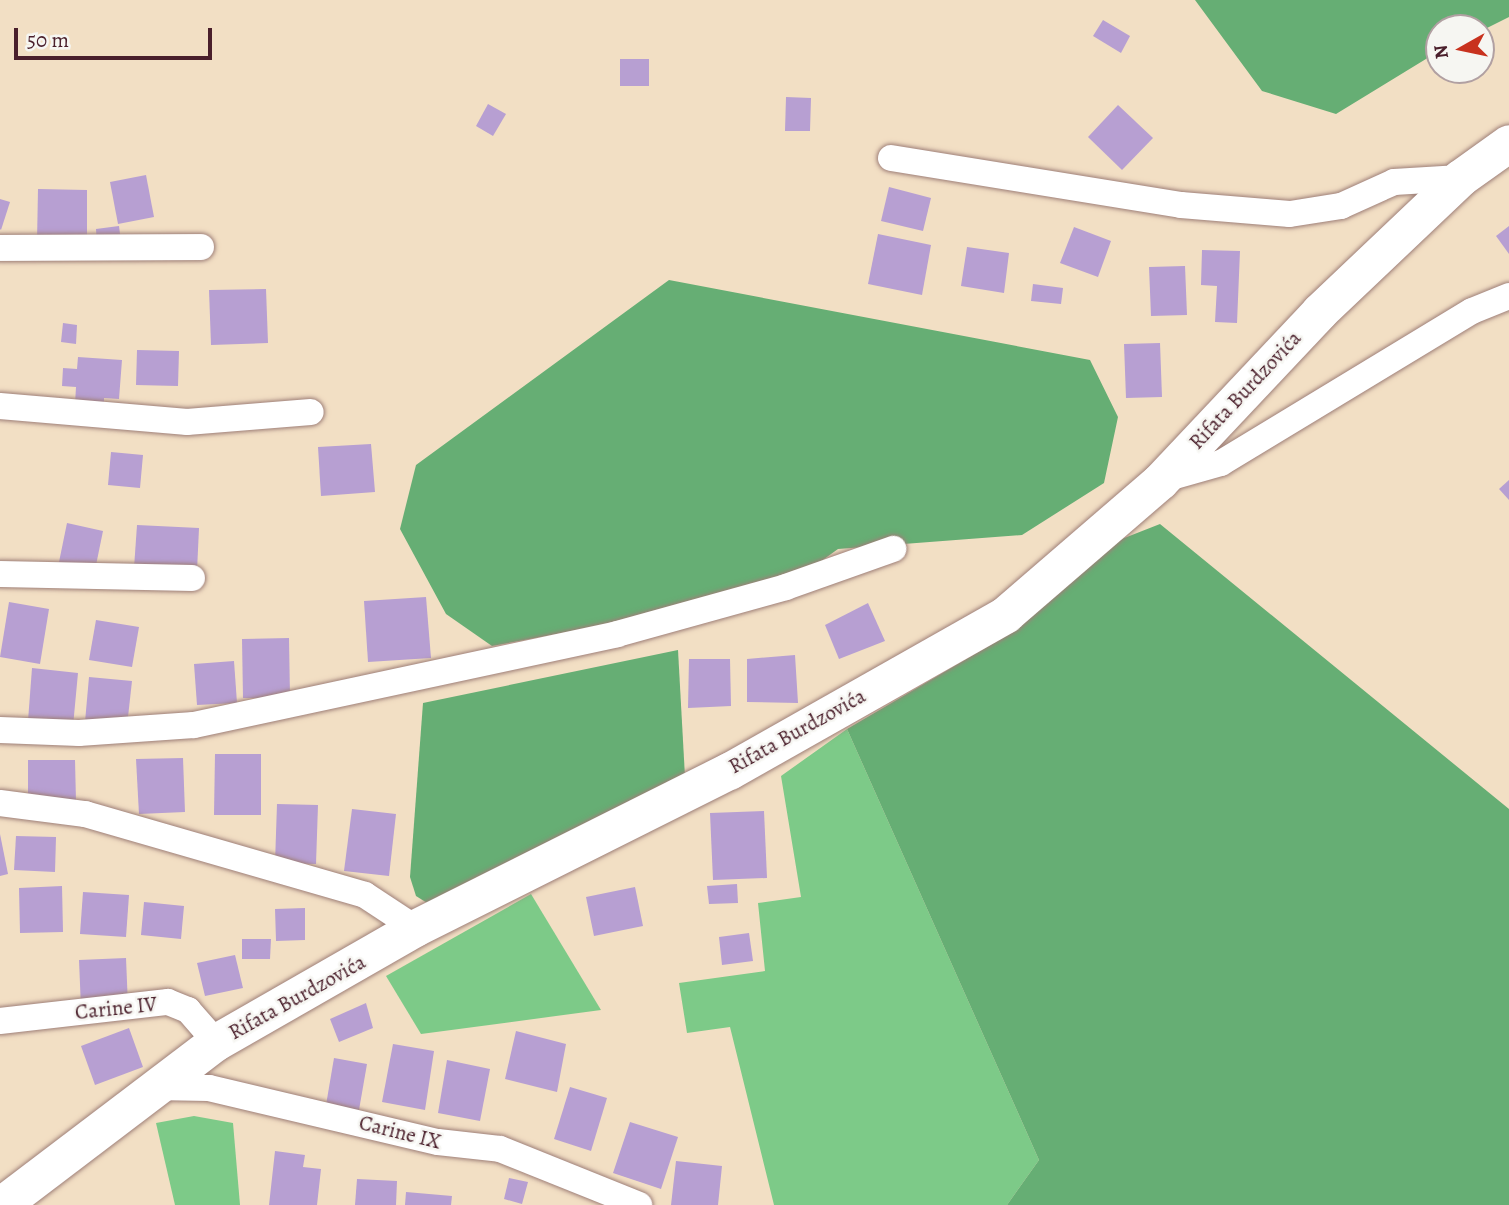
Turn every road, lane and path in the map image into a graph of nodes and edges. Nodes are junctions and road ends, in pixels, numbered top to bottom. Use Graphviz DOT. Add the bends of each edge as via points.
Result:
graph roads {
  1 [pos="1509,143"];
  2 [pos="891,158"];
  3 [pos="1460,178"];
  4 [pos="201,247"];
  5 [pos="0,248"];
  6 [pos="1509,296"];
  7 [pos="0,406"];
  8 [pos="311,412"];
  9 [pos="1160,481"];
  10 [pos="893,549"];
  11 [pos="0,574"];
  12 [pos="192,578"];
  13 [pos="0,730"];
  14 [pos="0,803"];
  15 [pos="415,928"];
  16 [pos="0,1021"];
  17 [pos="216,1042"];
  18 [pos="153,1087"];
  19 [pos="1,1205"];
  20 [pos="639,1205"];
  1 -- 3 [label="street, Rifata Burdzovića"];
  2 -- 3 [label="street" via="1181,205 1290,214 1341,206 1394,182"];
  3 -- 9 [label="street, Rifata Burdzovića" via="1319,312"];
  4 -- 5 [label="street"];
  6 -- 9 [label="street" via="1472,311 1221,463"];
  7 -- 8 [label="street" via="187,422"];
  9 -- 15 [label="street, Rifata Burdzovića" via="1006,614 729,771"];
  10 -- 13 [label="street" via="786,587 617,634 194,725 79,733"];
  11 -- 12 [label="street"];
  14 -- 15 [label="street" via="85,814 365,895"];
  15 -- 17 [label="street, Rifata Burdzovića"];
  16 -- 17 [label="street, Carine IV" via="168,1002 188,1010"];
  17 -- 18 [label="street, Rifata Burdzovića"];
  18 -- 19 [label="street, Rifata Burdzovića"];
  18 -- 20 [label="street, Carine IX" via="209,1088 438,1143 500,1149"];
}
